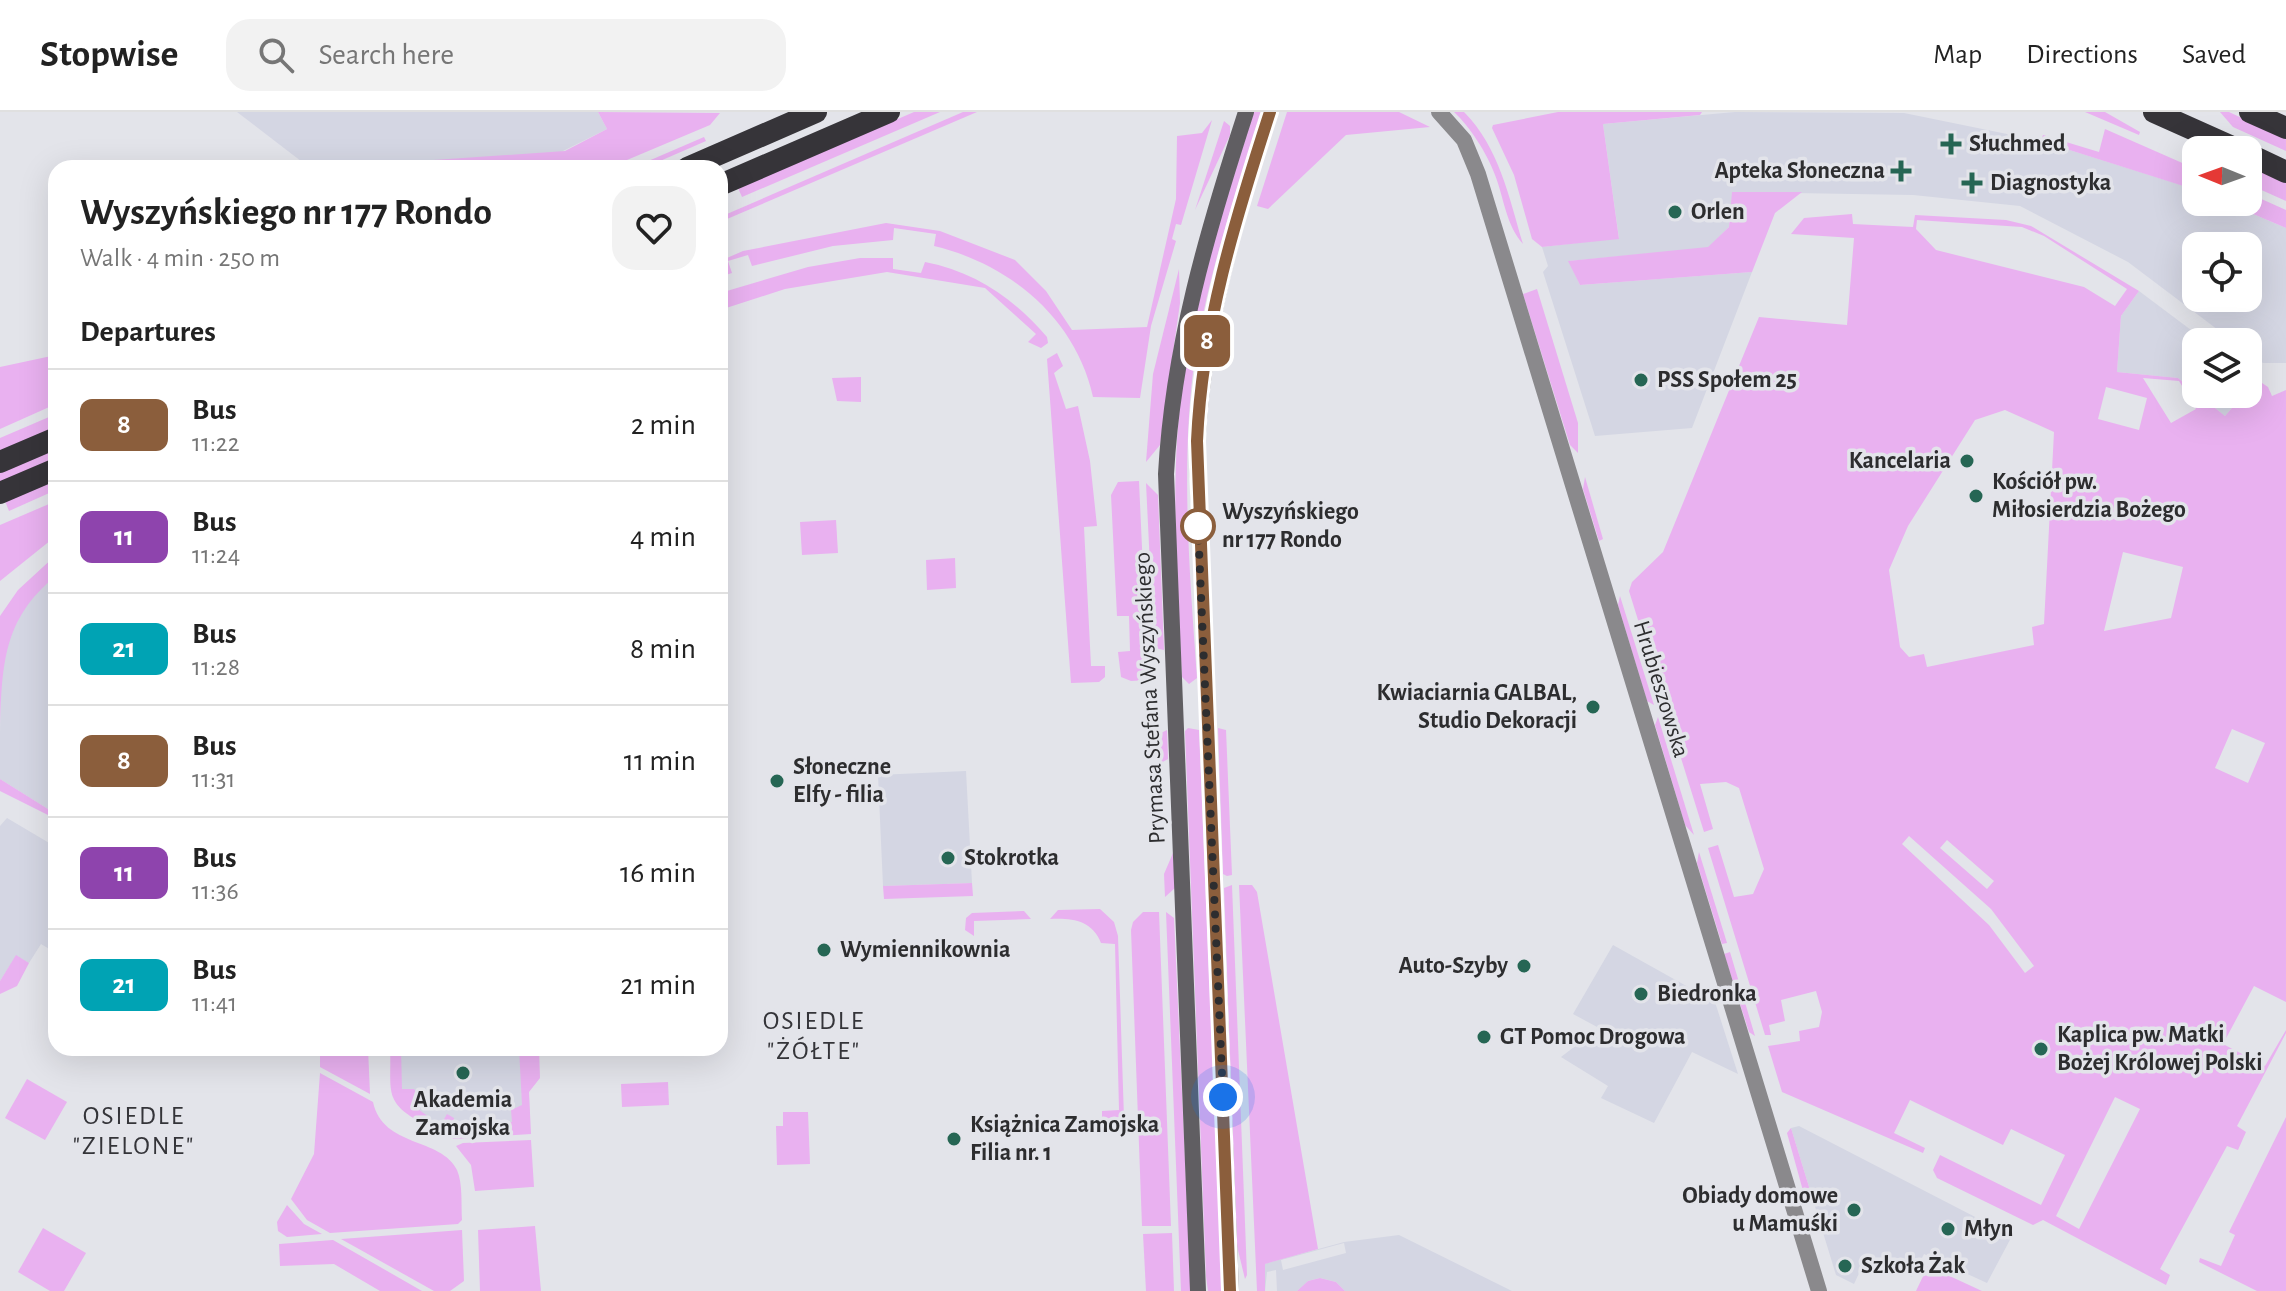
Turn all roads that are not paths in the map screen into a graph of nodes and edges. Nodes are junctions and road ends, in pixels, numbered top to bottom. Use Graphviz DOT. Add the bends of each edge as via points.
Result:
graph roads {
  1 [pos="816,112"];
  2 [pos="889,112"];
  3 [pos="1246,112"];
  4 [pos="1270,112"];
  5 [pos="1439,112"];
  6 [pos="2154,112"];
  7 [pos="2250,112"];
  8 [pos="2196,120"];
  9 [pos="2286,128"];
  10 [pos="2219,136"];
  11 [pos="705,160"];
  12 [pos="2262,161"];
  13 [pos="2286,172"];
  14 [pos="728,182"];
  15 [pos="48,441"];
  16 [pos="0,462"];
  17 [pos="48,472"];
  18 [pos="0,493"];
  19 [pos="1198,1291"];
  20 [pos="1231,1291"];
  21 [pos="1819,1291"];
  1 -- 11 [label="highway"];
  2 -- 14 [label="highway"];
  3 -- 19 [label="main road, Prymasa Stefana Wyszyńskiego" via="1188,302 1166,474"];
  4 -- 20 [label="main road" via="1218,286 1197,441"];
  5 -- 21 [label="street, Hrubieszowska" via="1464,140 1478,174"];
  6 -- 8 [label="highway"];
  7 -- 9 [label="highway"];
  8 -- 10 [label="highway"];
  12 -- 13 [label="highway"];
  15 -- 16 [label="highway"];
  17 -- 18 [label="highway"];
}
